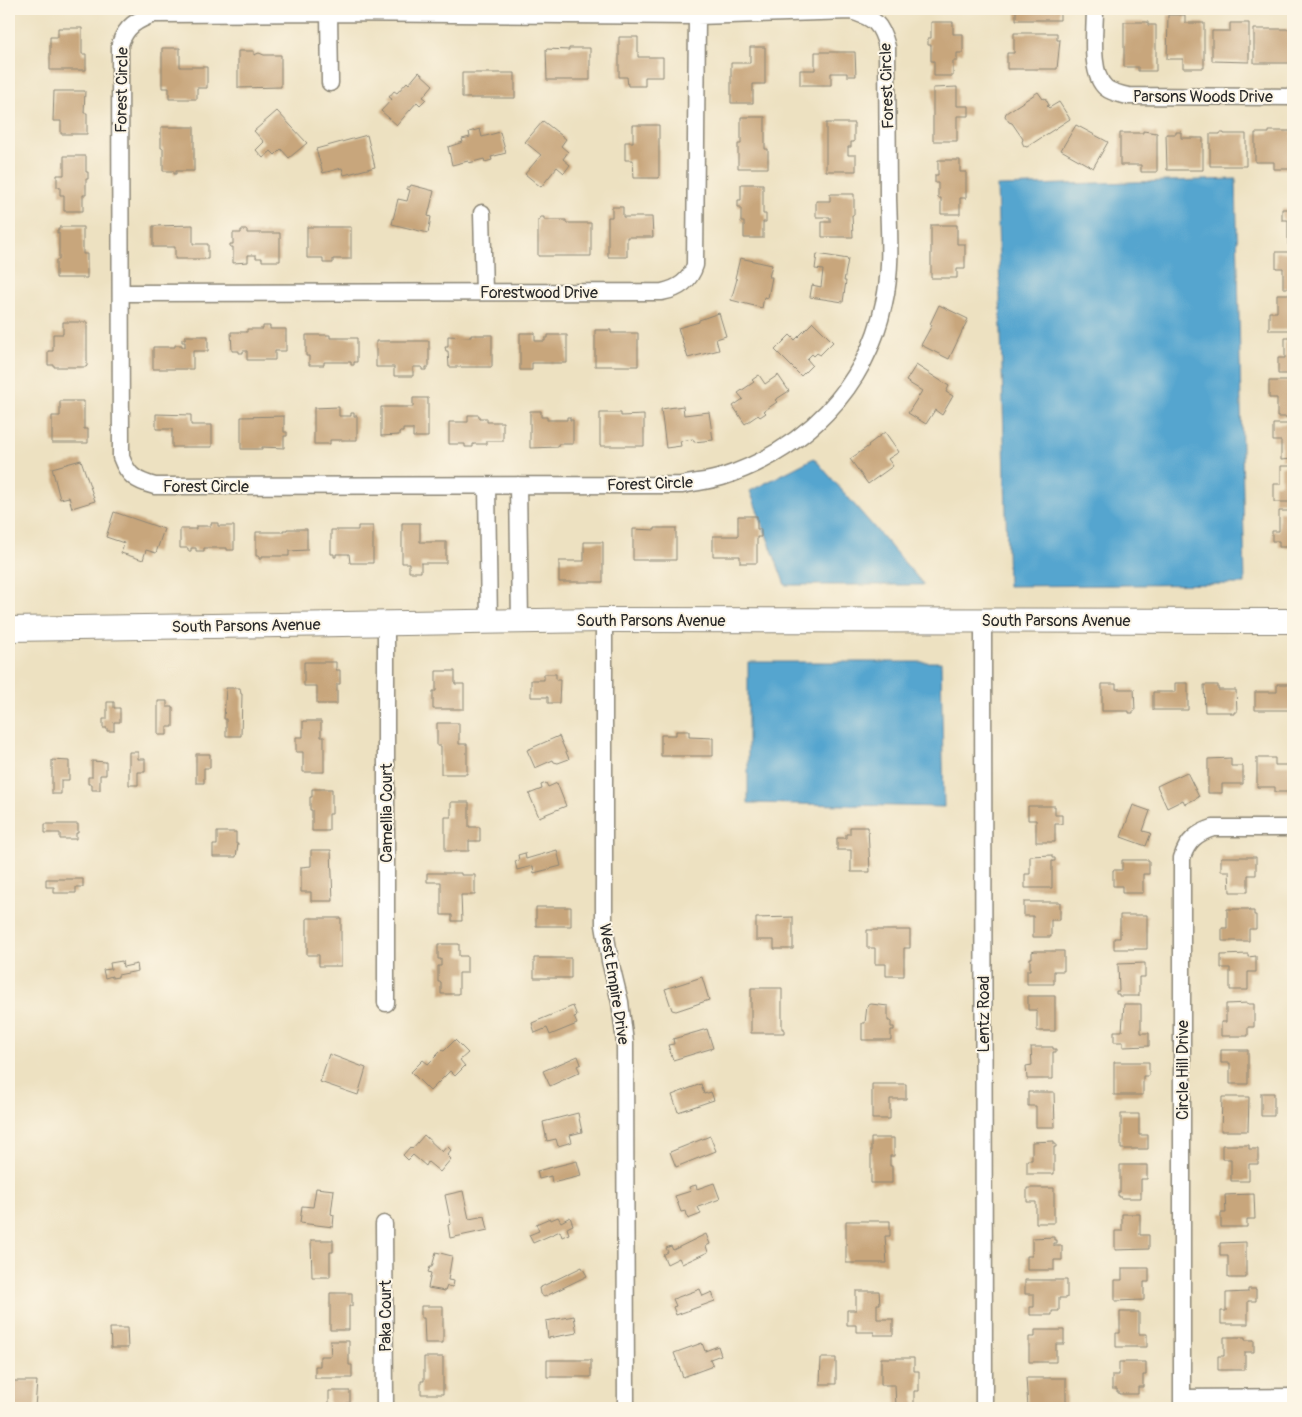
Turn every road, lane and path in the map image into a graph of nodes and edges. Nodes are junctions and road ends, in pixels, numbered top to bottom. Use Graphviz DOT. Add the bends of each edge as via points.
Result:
graph roads {
  1 [pos="1095,9"];
  2 [pos="588,11"];
  3 [pos="329,12"];
  4 [pos="697,16"];
  5 [pos="330,83"];
  6 [pos="1293,97"];
  7 [pos="482,213"];
  8 [pos="484,292"];
  9 [pos="121,293"];
  10 [pos="518,485"];
  11 [pos="487,486"];
  12 [pos="604,620"];
  13 [pos="983,620"];
  14 [pos="1293,620"];
  15 [pos="520,621"];
  16 [pos="489,622"];
  17 [pos="386,623"];
  18 [pos="9,629"];
  19 [pos="1293,828"];
  20 [pos="386,1002"];
  21 [pos="384,1224"];
  22 [pos="1293,1397"];
  23 [pos="1182,1403"];
  24 [pos="385,1408"];
  25 [pos="626,1408"];
  26 [pos="984,1408"];
  1 -- 6 [label="street, Parsons Woods Drive" via="1095,68 1099,80 1116,93 1128,96"];
  2 -- 3 [label="street, Forest Circle"];
  2 -- 4 [label="street, Forest Circle"];
  3 -- 5 [label="street"];
  3 -- 9 [label="street, Forest Circle" via="154,14 131,25 124,33 120,44"];
  4 -- 8 [label="street, Forestwood Drive" via="695,265 692,275 673,290 662,292"];
  4 -- 10 [label="street, Forest Circle" via="850,11 876,22 883,33 887,47 889,264 884,303 873,343 835,404 811,429 754,465 720,478 682,485"];
  7 -- 8 [label="street"];
  8 -- 9 [label="street, Forestwood Drive"];
  9 -- 11 [label="street, Forest Circle" via="121,457 126,469 143,483 155,486"];
  10 -- 11 [label="street, Forest Circle"];
  10 -- 15 [label="street"];
  11 -- 16 [label="street"];
  12 -- 13 [label="main road, South Parsons Avenue"];
  12 -- 15 [label="main road, South Parsons Avenue"];
  12 -- 25 [label="street, West Empire Drive" via="604,925 625,1043"];
  13 -- 14 [label="main road, South Parsons Avenue"];
  13 -- 26 [label="street, Lentz Road"];
  15 -- 16 [label="main road, South Parsons Avenue"];
  16 -- 17 [label="main road, South Parsons Avenue"];
  17 -- 18 [label="main road, South Parsons Avenue"];
  17 -- 20 [label="street, Camellia Court"];
  19 -- 23 [label="street, Circle Hill Drive" via="1213,828 1193,838 1185,847 1182,858"];
  21 -- 24 [label="street, Paka Court"];
  22 -- 23 [label="street"];
}
